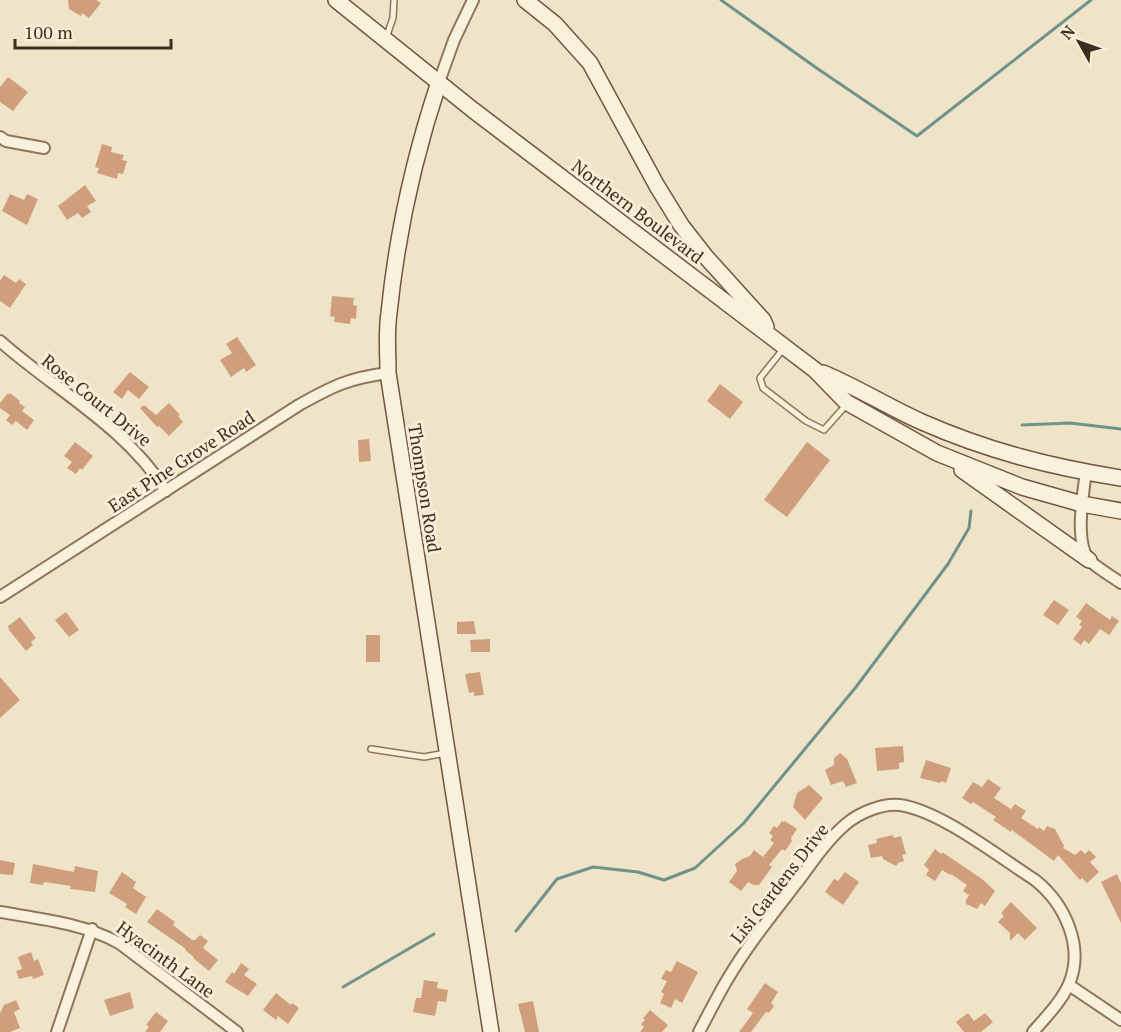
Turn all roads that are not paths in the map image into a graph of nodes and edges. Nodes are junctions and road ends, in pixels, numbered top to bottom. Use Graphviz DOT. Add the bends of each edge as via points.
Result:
graph roads {
  1 [pos="336,0"];
  2 [pos="394,0"];
  3 [pos="473,0"];
  4 [pos="525,0"];
  5 [pos="385,39"];
  6 [pos="439,82"];
  7 [pos="0,137"];
  8 [pos="44,148"];
  9 [pos="772,338"];
  10 [pos="0,341"];
  11 [pos="785,347"];
  12 [pos="815,370"];
  13 [pos="388,373"];
  14 [pos="848,403"];
  15 [pos="937,453"];
  16 [pos="1086,472"];
  17 [pos="1121,478"];
  18 [pos="166,491"];
  19 [pos="1082,504"];
  20 [pos="1121,511"];
  21 [pos="1089,560"];
  22 [pos="1121,584"];
  23 [pos="0,597"];
  24 [pos="371,749"];
  25 [pos="447,753"];
  26 [pos="0,912"];
  27 [pos="92,929"];
  28 [pos="1069,985"];
  29 [pos="1121,1020"];
  30 [pos="57,1032"];
  31 [pos="237,1032"];
  32 [pos="491,1032"];
  33 [pos="699,1032"];
  34 [pos="1033,1032"];
  1 -- 5 [label="main road"];
  2 -- 5 [label="lane" via="393,18"];
  3 -- 6 [label="street"];
  4 -- 9 [label="main road" via="555,24 590,63 681,225 763,320"];
  5 -- 6 [label="main road"];
  6 -- 9 [label="main road, Northern Boulevard"];
  6 -- 13 [label="main road, Thompson Road" via="406,194 388,315"];
  7 -- 8 [label="street"];
  9 -- 11 [label="main road, Northern Boulevard"];
  10 -- 18 [label="street, Rose Court Drive" via="125,441"];
  11 -- 12 [label="main road, Northern Boulevard"];
  11 -- 14 [label="lane" via="760,378 763,388 824,430"];
  12 -- 14 [label="main road, Northern Boulevard"];
  12 -- 16 [label="main road, Northern Boulevard" via="978,445"];
  13 -- 18 [label="street, East Pine Grove Road" via="336,384"];
  13 -- 25 [label="main road, Thompson Road"];
  14 -- 15 [label="main road, Northern Boulevard"];
  15 -- 19 [label="main road, Northern Boulevard" via="1022,487"];
  15 -- 21 [label="main road"];
  16 -- 17 [label="main road, Northern Boulevard"];
  16 -- 19 [label="street"];
  18 -- 23 [label="street, East Pine Grove Road"];
  19 -- 20 [label="main road, Northern Boulevard"];
  19 -- 21 [label="street" via="1081,526"];
  21 -- 22 [label="street"];
  24 -- 25 [label="lane" via="424,757"];
  25 -- 32 [label="main road, Thompson Road"];
  26 -- 27 [label="street, Hyacinth Lane"];
  27 -- 30 [label="street"];
  27 -- 31 [label="street, Hyacinth Lane" via="119,943"];
  28 -- 29 [label="street"];
  28 -- 33 [label="street, Lisi Gardens Drive" via="1074,945 1061,907 1049,891 941,819 920,810 887,805 847,823 829,841 753,941"];
  28 -- 34 [label="street, Lisi Gardens Drive"];
}
